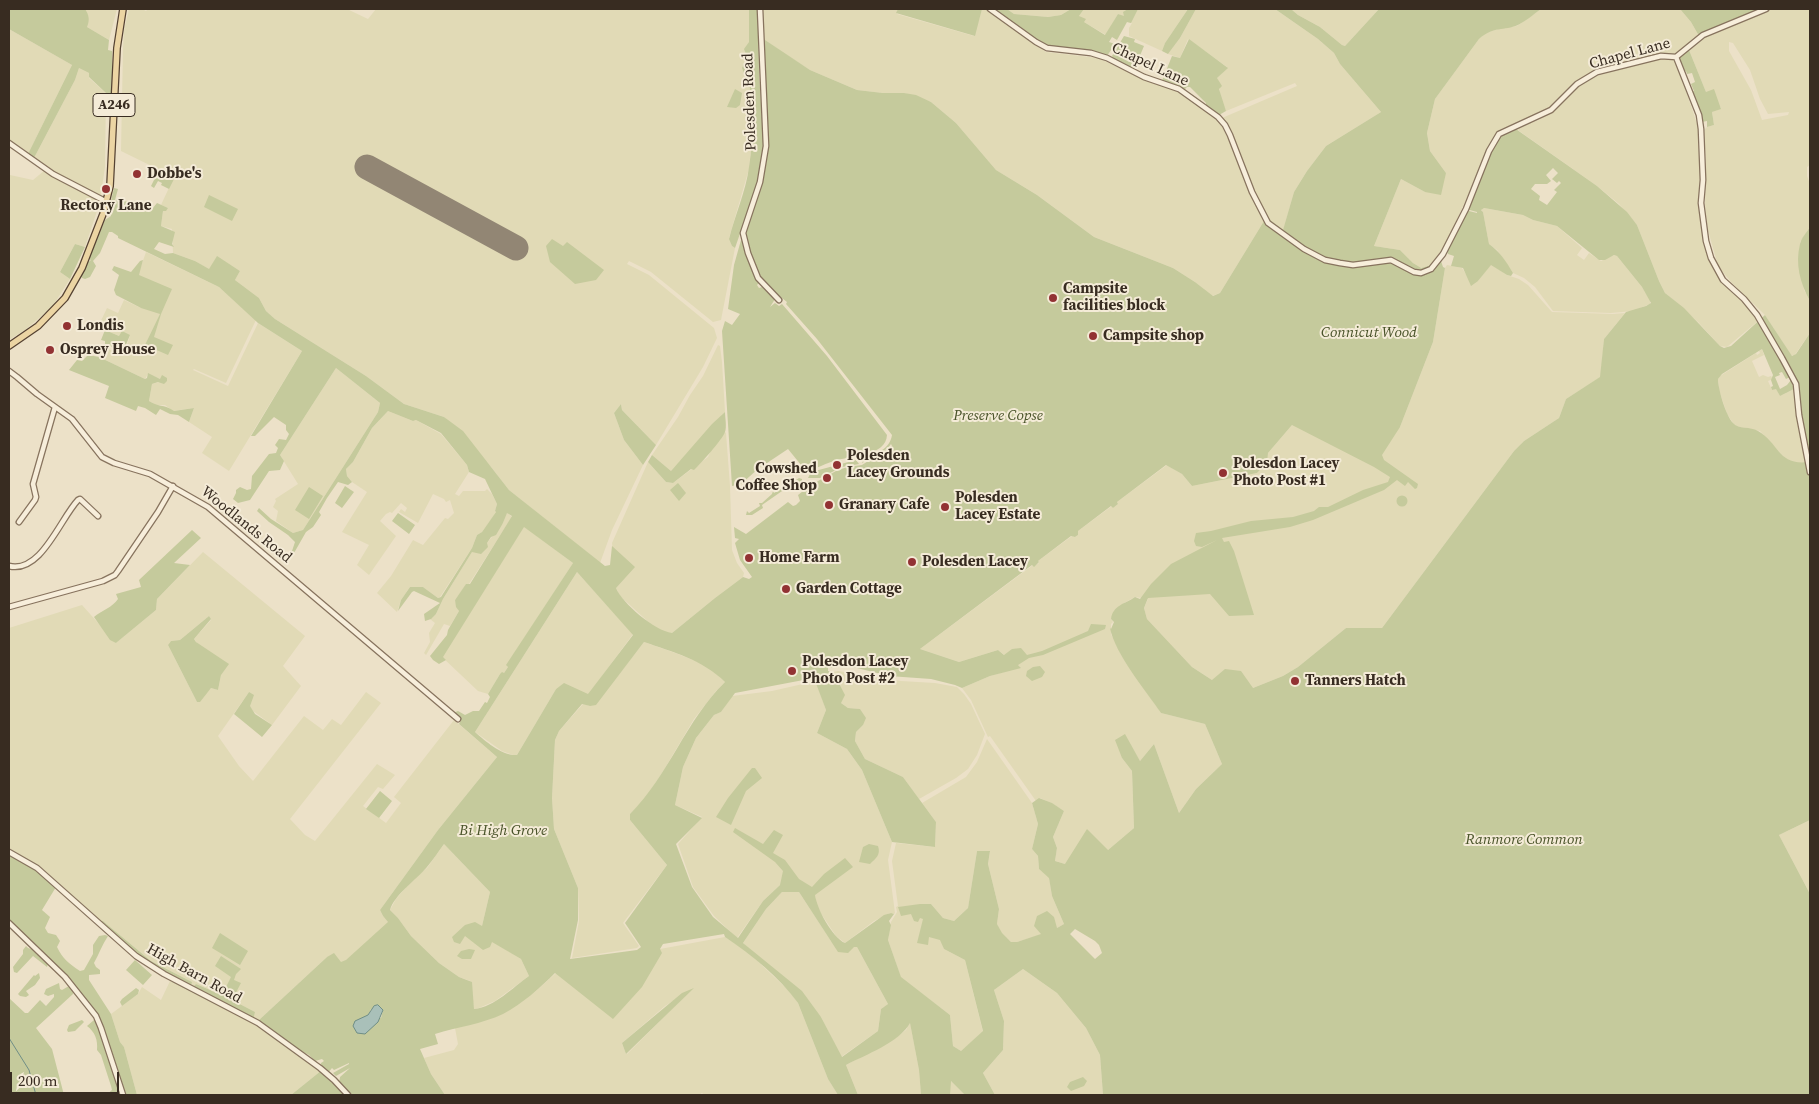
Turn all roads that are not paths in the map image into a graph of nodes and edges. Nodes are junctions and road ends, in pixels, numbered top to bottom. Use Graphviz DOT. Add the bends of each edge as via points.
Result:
graph roads {
  1 [pos="123,9"];
  2 [pos="760,9"];
  3 [pos="990,9"];
  4 [pos="1766,9"];
  5 [pos="1676,56"];
  6 [pos="9,143"];
  7 [pos="107,202"];
  8 [pos="779,300"];
  9 [pos="9,346"];
  10 [pos="9,371"];
  11 [pos="56,407"];
  12 [pos="1810,472"];
  13 [pos="173,486"];
  14 [pos="98,516"];
  15 [pos="19,522"];
  16 [pos="9,566"];
  17 [pos="9,607"];
  18 [pos="458,719"];
  19 [pos="9,852"];
  20 [pos="9,923"];
  21 [pos="123,1095"];
  22 [pos="348,1095"];
  1 -- 7 [label="main road, A246" via="117,48 112,164"];
  2 -- 8 [label="street, Polesden Road" via="765,152 760,182 743,233 758,278"];
  3 -- 5 [label="street, Chapel Lane" via="1047,48 1107,58 1144,77 1180,89 1218,117 1230,135 1268,223 1304,249 1325,260 1354,264 1390,260 1420,273 1439,261 1499,134 1550,110 1577,84 1597,72 1661,56"];
  4 -- 5 [label="street, Chapel Lane" via="1703,35"];
  5 -- 12 [label="street" via="1701,129 1701,203 1711,258 1723,280 1757,315 1796,384"];
  6 -- 7 [label="street" via="53,174"];
  7 -- 9 [label="main road, A246" via="94,241 71,290 48,318"];
  10 -- 11 [label="street, Woodlands Road"];
  11 -- 13 [label="street, Woodlands Road" via="77,424 102,456 114,463 143,470"];
  11 -- 15 [label="street" via="32,484 36,497"];
  13 -- 17 [label="street" via="115,575"];
  13 -- 18 [label="street, Woodlands Road" via="208,507"];
  14 -- 16 [label="street" via="78,500 37,558 22,566"];
  19 -- 22 [label="street, High Barn Road" via="37,868 136,956 258,1023 320,1068"];
  20 -- 21 [label="street" via="65,977 96,1016"];
}
